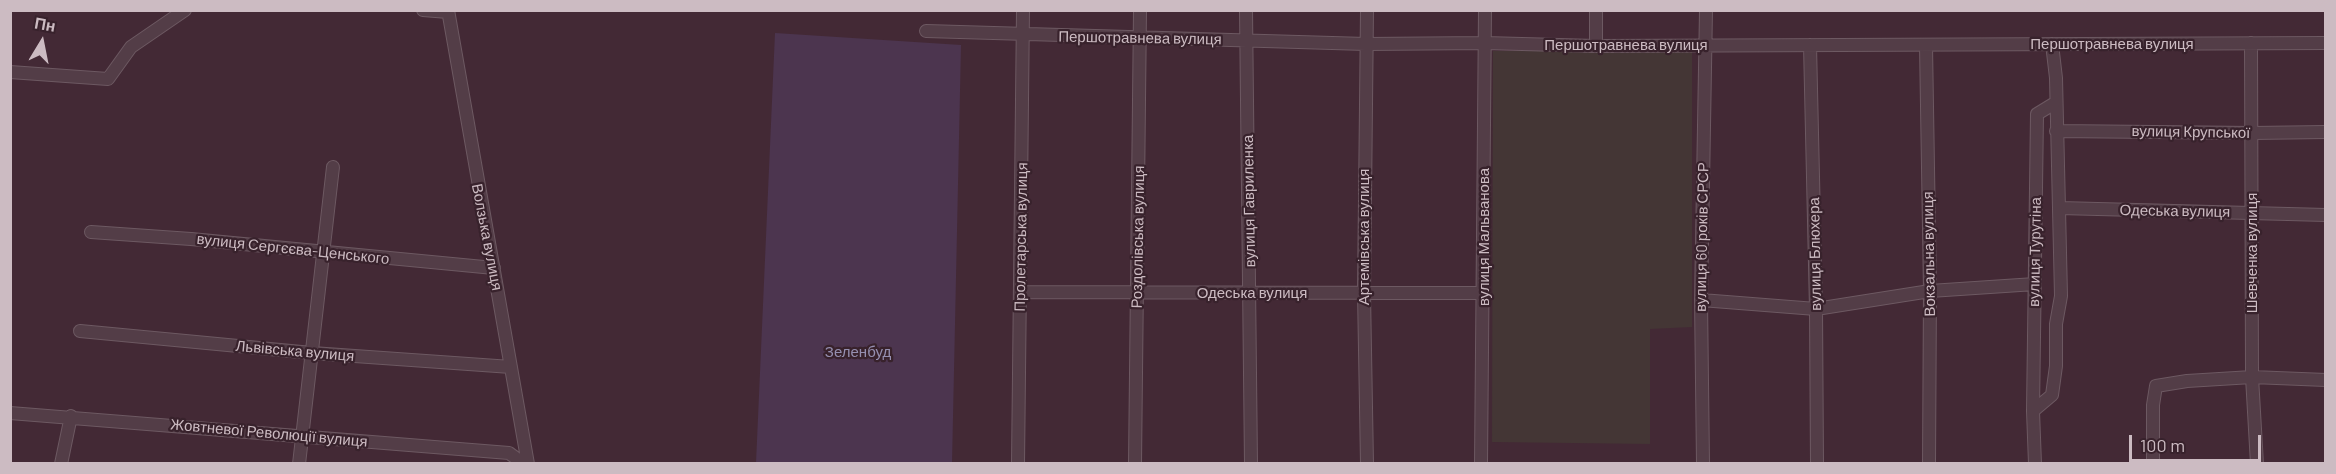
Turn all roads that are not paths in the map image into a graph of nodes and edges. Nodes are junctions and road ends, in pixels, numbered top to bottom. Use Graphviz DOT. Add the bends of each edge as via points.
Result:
graph roads {
  1 [pos="185,10"];
  2 [pos="423,10"];
  3 [pos="1023,10"];
  4 [pos="1140,10"];
  5 [pos="1246,10"];
  6 [pos="1367,10"];
  7 [pos="1485,10"];
  8 [pos="1596,10"];
  9 [pos="1706,10"];
  10 [pos="448,11"];
  11 [pos="926,31"];
  12 [pos="1023,35"];
  13 [pos="1140,38"];
  14 [pos="1246,40"];
  15 [pos="1485,43"];
  16 [pos="2251,43"];
  17 [pos="2325,43"];
  18 [pos="1366,44"];
  19 [pos="2052,44"];
  20 [pos="1810,45"];
  21 [pos="1926,45"];
  22 [pos="1596,46"];
  23 [pos="1705,46"];
  24 [pos="10,72"];
  25 [pos="2055,103"];
  26 [pos="2056,131"];
  27 [pos="2325,132"];
  28 [pos="2252,133"];
  29 [pos="333,167"];
  30 [pos="2060,208"];
  31 [pos="2252,213"];
  32 [pos="2325,215"];
  33 [pos="91,232"];
  34 [pos="322,252"];
  35 [pos="494,268"];
  36 [pos="2035,284"];
  37 [pos="1929,291"];
  38 [pos="1020,292"];
  39 [pos="1137,292"];
  40 [pos="1251,293"];
  41 [pos="1364,293"];
  42 [pos="1484,293"];
  43 [pos="1701,300"];
  44 [pos="1816,309"];
  45 [pos="80,331"];
  46 [pos="312,353"];
  47 [pos="511,367"];
  48 [pos="2252,376"];
  49 [pos="2325,381"];
  50 [pos="2033,411"];
  51 [pos="10,413"];
  52 [pos="70,416"];
  53 [pos="303,436"];
  54 [pos="61,464"];
  55 [pos="300,464"];
  56 [pos="526,464"];
  57 [pos="1018,464"];
  58 [pos="1135,464"];
  59 [pos="1251,464"];
  60 [pos="1367,464"];
  61 [pos="1481,464"];
  62 [pos="1703,464"];
  63 [pos="1817,464"];
  64 [pos="1929,464"];
  65 [pos="2035,464"];
  66 [pos="2153,464"];
  67 [pos="2257,464"];
  1 -- 24 [label="street" via="131,47 108,79"];
  2 -- 10 [label="street"];
  3 -- 12 [label="street, Пролетарська вулиця"];
  4 -- 13 [label="street, Роздолівська вулиця"];
  5 -- 14 [label="street, вулиця Гавриленка"];
  6 -- 18 [label="street, Артемівська вулиця"];
  7 -- 15 [label="street, вулиця Мальванова"];
  8 -- 22 [label="street"];
  9 -- 23 [label="street, вулиця 60 років СРСР"];
  10 -- 35 [label="street, Волзька вулиця"];
  11 -- 12 [label="street, Першотравнева вулиця"];
  12 -- 13 [label="street, Першотравнева вулиця"];
  12 -- 38 [label="street, Пролетарська вулиця"];
  13 -- 14 [label="street, Першотравнева вулиця"];
  13 -- 39 [label="street, Роздолівська вулиця"];
  14 -- 18 [label="street, Першотравнева вулиця"];
  14 -- 40 [label="street, вулиця Гавриленка"];
  15 -- 18 [label="street, Першотравнева вулиця"];
  15 -- 22 [label="street, Першотравнева вулиця"];
  15 -- 42 [label="street, вулиця Мальванова"];
  16 -- 17 [label="street, Першотравнева вулиця"];
  16 -- 19 [label="street, Першотравнева вулиця"];
  16 -- 28 [label="street, Шевченка вулиця"];
  18 -- 41 [label="street, Артемівська вулиця"];
  19 -- 21 [label="street, Першотравнева вулиця"];
  19 -- 25 [label="street, вулиця Турутіна"];
  20 -- 21 [label="street, Першотравнева вулиця"];
  20 -- 23 [label="street, Першотравнева вулиця"];
  20 -- 44 [label="street, вулиця Блюхера"];
  21 -- 37 [label="street, Вокзальна вулиця"];
  22 -- 23 [label="street, Першотравнева вулиця"];
  23 -- 43 [label="street, вулиця 60 років СРСР"];
  25 -- 26 [label="street, вулиця Турутіна"];
  25 -- 36 [label="street, вулиця Турутіна" via="2037,114"];
  26 -- 28 [label="street, вулиця Крупської"];
  26 -- 30 [label="street, вулиця Турутіна"];
  27 -- 28 [label="street, вулиця Крупської"];
  28 -- 31 [label="street, Шевченка вулиця"];
  29 -- 34 [label="street"];
  30 -- 31 [label="street, Одеська вулиця"];
  30 -- 50 [label="street, вулиця Турутіна" via="2061,296 2056,366 2052,395"];
  31 -- 32 [label="street, Одеська вулиця"];
  31 -- 48 [label="street, Шевченка вулиця"];
  33 -- 34 [label="street, вулиця Сергєєва-Ценського"];
  34 -- 35 [label="street, вулиця Сергєєва-Ценського"];
  34 -- 46 [label="street"];
  35 -- 47 [label="street, Волзька вулиця"];
  36 -- 37 [label="street"];
  36 -- 50 [label="street, вулиця Турутіна"];
  37 -- 44 [label="street"];
  37 -- 64 [label="street, Вокзальна вулиця"];
  38 -- 39 [label="street, Одеська вулиця"];
  38 -- 57 [label="street, Пролетарська вулиця"];
  39 -- 40 [label="street, Одеська вулиця"];
  39 -- 58 [label="street, Роздолівська вулиця"];
  40 -- 41 [label="street, Одеська вулиця"];
  40 -- 59 [label="street, вулиця Гавриленка"];
  41 -- 42 [label="street, Одеська вулиця"];
  41 -- 60 [label="street, Артемівська вулиця"];
  42 -- 61 [label="street, вулиця Мальванова"];
  43 -- 44 [label="street"];
  43 -- 62 [label="street, вулиця 60 років СРСР"];
  44 -- 63 [label="street, вулиця Блюхера"];
  45 -- 46 [label="street, Львівська вулиця"];
  46 -- 47 [label="street, Львівська вулиця"];
  46 -- 53 [label="street"];
  47 -- 56 [label="street, Волзька вулиця"];
  48 -- 49 [label="street"];
  48 -- 66 [label="street" via="2156,386"];
  48 -- 67 [label="street, Шевченка вулиця"];
  50 -- 65 [label="street, вулиця Турутіна"];
  51 -- 52 [label="street, Жовтневої Революції вулиця"];
  52 -- 53 [label="street, Жовтневої Революції вулиця"];
  52 -- 54 [label="street"];
  53 -- 55 [label="street"];
  53 -- 56 [label="street, Жовтневої Революції вулиця" via="509,453"];
}
